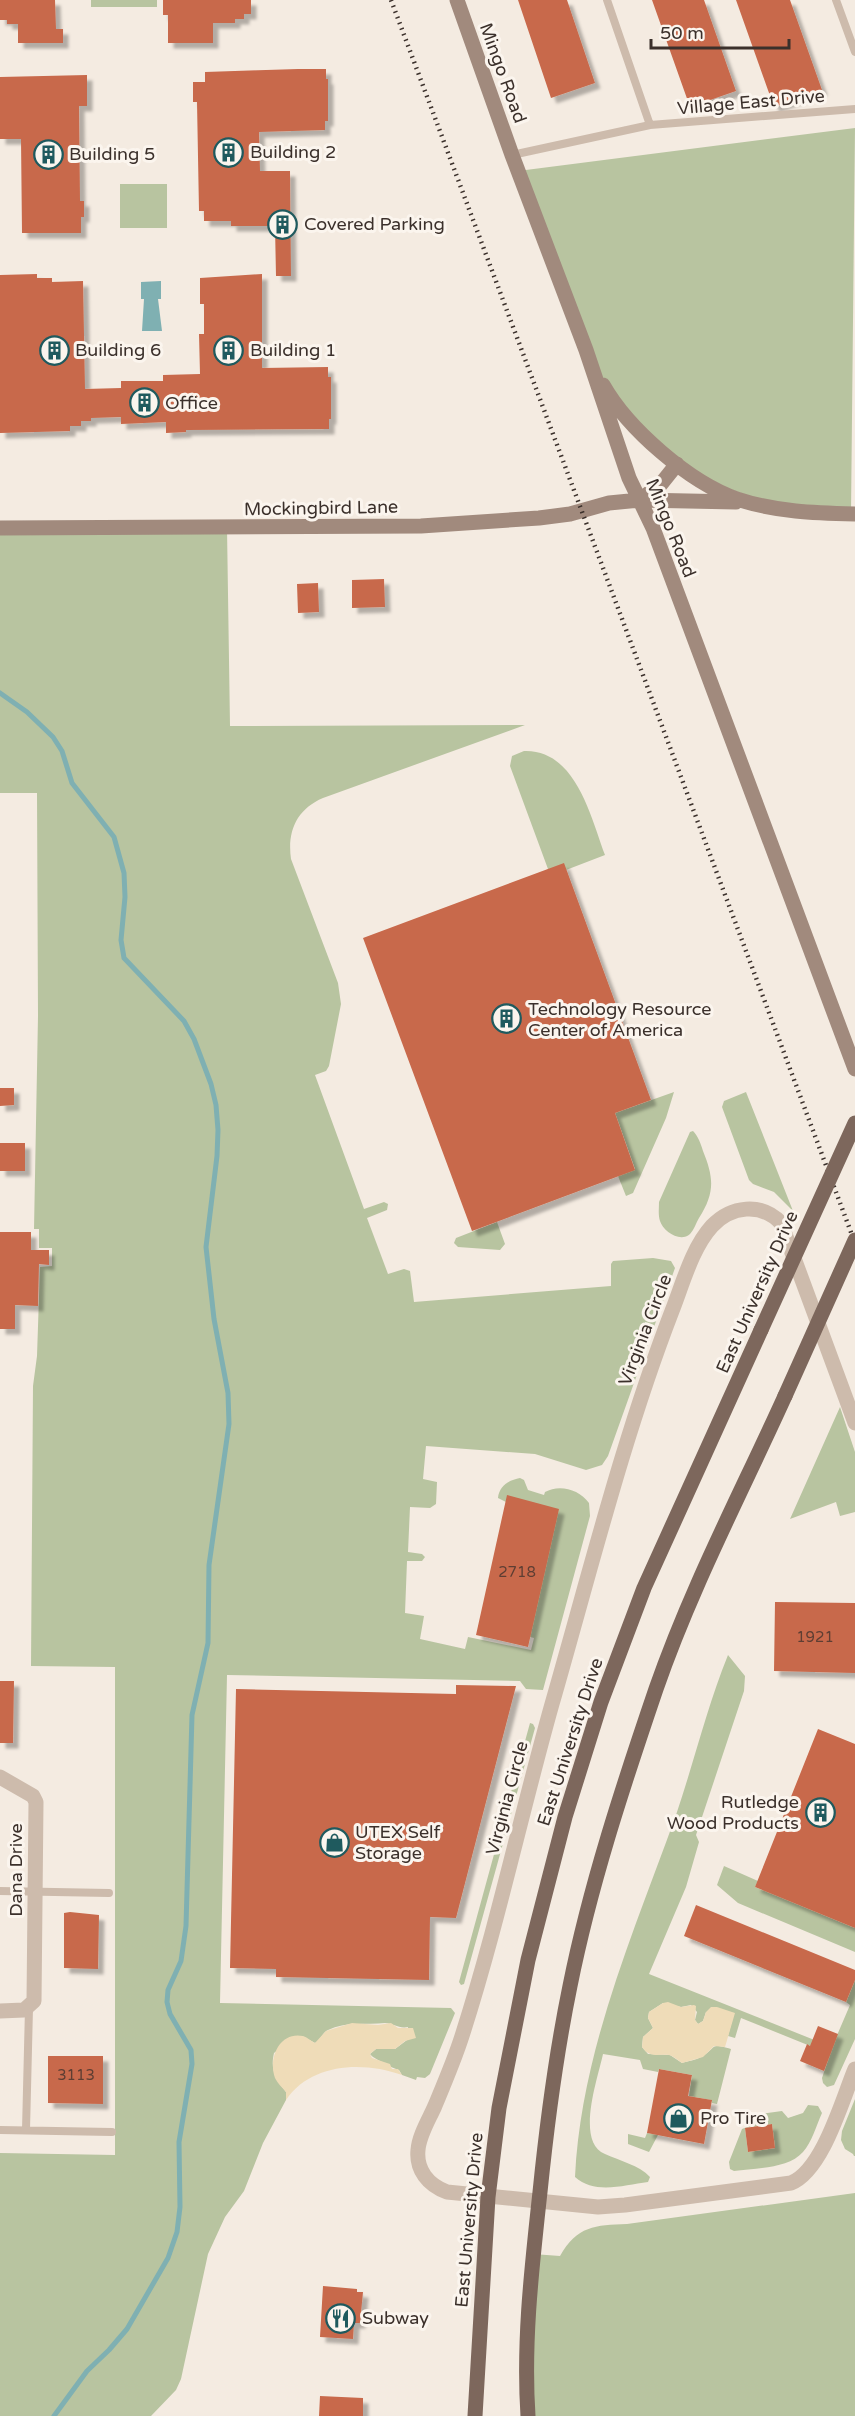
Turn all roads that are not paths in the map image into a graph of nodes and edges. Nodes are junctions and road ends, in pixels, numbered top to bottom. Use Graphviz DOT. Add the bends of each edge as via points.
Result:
graph roads {
  1 [pos="457,0"];
  2 [pos="607,0"];
  3 [pos="836,0"];
  4 [pos="855,52"];
  5 [pos="855,109"];
  6 [pos="650,125"];
  7 [pos="512,155"];
  8 [pos="586,350"];
  9 [pos="678,464"];
  10 [pos="640,500"];
  11 [pos="761,505"];
  12 [pos="855,514"];
  13 [pos="0,528"];
  14 [pos="855,1069"];
  15 [pos="855,1123"];
  16 [pos="855,1240"];
  17 [pos="855,1423"];
  18 [pos="0,1777"];
  19 [pos="0,1892"];
  20 [pos="36,1892"];
  21 [pos="109,1893"];
  22 [pos="28,2008"];
  23 [pos="0,2011"];
  24 [pos="855,2069"];
  25 [pos="0,2130"];
  26 [pos="26,2130"];
  27 [pos="112,2132"];
  28 [pos="488,2197"];
  29 [pos="538,2202"];
  30 [pos="475,2416"];
  31 [pos="528,2416"];
  1 -- 7 [label="street, Mingo Road"];
  2 -- 6 [label="lane"];
  3 -- 4 [label="lane"];
  5 -- 6 [label="lane, Village East Drive"];
  6 -- 7 [label="lane, Village East Drive"];
  7 -- 8 [label="street, Mingo Road"];
  8 -- 9 [label="street" via="620,411"];
  8 -- 10 [label="street, Mingo Road"];
  9 -- 10 [label="street"];
  9 -- 11 [label="street" via="724,493"];
  10 -- 11 [label="street, Mockingbird Lane"];
  10 -- 13 [label="street, Mockingbird Lane" via="609,502 555,516 442,525"];
  10 -- 14 [label="street, Mingo Road"];
  11 -- 12 [label="street" via="810,513"];
  15 -- 28 [label="main road, East University Drive, bridge" via="644,1588 582,1760 528,1960 499,2108"];
  16 -- 29 [label="main road, bridge" via="656,1689 595,1883 566,2009"];
  17 -- 28 [label="street, Virginia Circle" via="780,1223 767,1211 752,1208 724,1217 712,1226 697,1250 641,1394 472,2002 448,2077 419,2143 420,2169 434,2186 452,2193"];
  18 -- 20 [label="street, Dana Drive" via="29,1793 36,1802"];
  19 -- 20 [label="lane"];
  20 -- 21 [label="lane"];
  20 -- 22 [label="street, Dana Drive" via="35,1996"];
  22 -- 23 [label="street"];
  22 -- 26 [label="lane"];
  24 -- 29 [label="street, Virginia Circle" via="820,2152 798,2180 791,2183 625,2205"];
  25 -- 26 [label="lane"];
  26 -- 27 [label="lane"];
  28 -- 29 [label="street, Virginia Circle"];
  28 -- 30 [label="main road, East University Drive"];
  29 -- 31 [label="main road" via="530,2283"];
}
